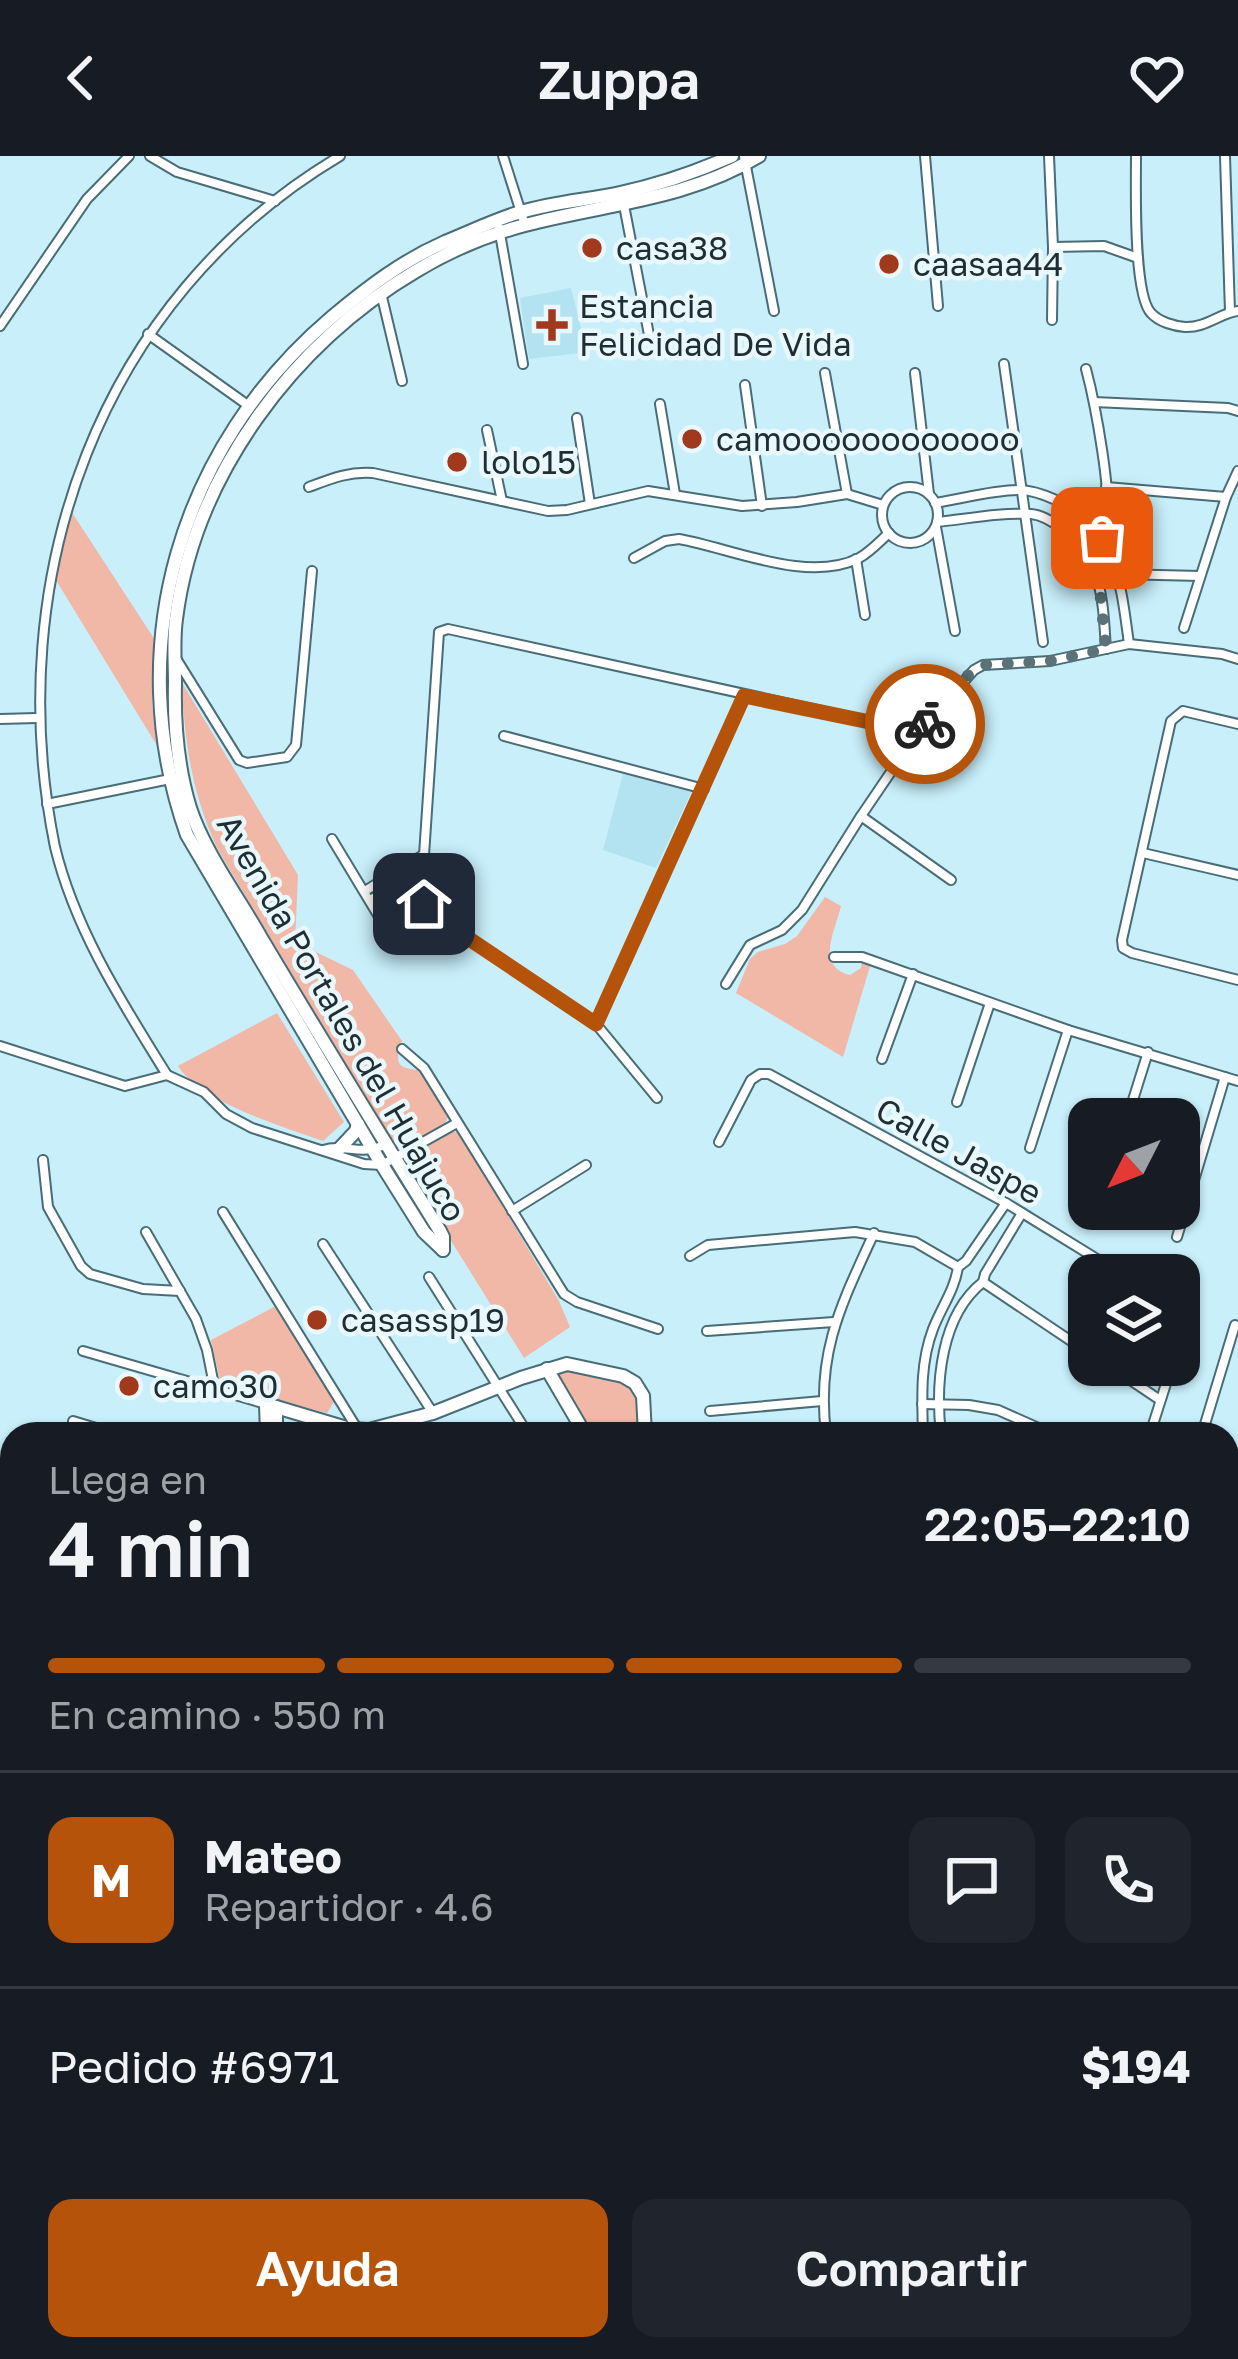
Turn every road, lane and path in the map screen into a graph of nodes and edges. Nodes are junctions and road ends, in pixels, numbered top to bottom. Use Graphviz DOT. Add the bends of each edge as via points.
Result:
graph roads {
  1 [pos="129,156"];
  2 [pos="150,156"];
  3 [pos="340,156"];
  4 [pos="503,156"];
  5 [pos="732,156"];
  6 [pos="925,156"];
  7 [pos="1048,156"];
  8 [pos="1136,156"];
  9 [pos="1225,156"];
  10 [pos="750,158"];
  11 [pos="623,199"];
  12 [pos="275,201"];
  13 [pos="523,218"];
  14 [pos="499,227"];
  15 [pos="1053,247"];
  16 [pos="1138,258"];
  17 [pos="378,288"];
  18 [pos="938,306"];
  19 [pos="774,311"];
  20 [pos="1234,311"];
  21 [pos="1052,320"];
  22 [pos="0,326"];
  23 [pos="148,334"];
  24 [pos="650,340"];
  25 [pos="523,364"];
  26 [pos="1004,364"];
  27 [pos="1086,369"];
  28 [pos="825,373"];
  29 [pos="915,373"];
  30 [pos="402,381"];
  31 [pos="745,385"];
  32 [pos="1094,401"];
  33 [pos="660,404"];
  34 [pos="254,410"];
  35 [pos="1238,410"];
  36 [pos="577,418"];
  37 [pos="487,430"];
  38 [pos="1238,471"];
  39 [pos="308,487"];
  40 [pos="1106,487"];
  41 [pos="1021,490"];
  42 [pos="675,494"];
  43 [pos="847,494"];
  44 [pos="1226,497"];
  45 [pos="932,499"];
  46 [pos="502,501"];
  47 [pos="590,504"];
  48 [pos="884,505"];
  49 [pos="762,506"];
  50 [pos="1025,514"];
  51 [pos="936,524"];
  52 [pos="889,533"];
  53 [pos="1102,538"];
  54 [pos="1085,551"];
  55 [pos="634,558"];
  56 [pos="856,559"];
  57 [pos="312,571"];
  58 [pos="1118,574"];
  59 [pos="1200,576"];
  60 [pos="1123,601"];
  61 [pos="1103,602"];
  62 [pos="865,615"];
  63 [pos="1184,628"];
  64 [pos="955,631"];
  65 [pos="1043,642"];
  66 [pos="1129,644"];
  67 [pos="160,649"];
  68 [pos="1106,649"];
  69 [pos="175,657"];
  70 [pos="1238,658"];
  71 [pos="744,696"];
  72 [pos="0,718"];
  73 [pos="37,718"];
  74 [pos="1238,724"];
  75 [pos="918,732"];
  76 [pos="504,736"];
  77 [pos="176,778"];
  78 [pos="704,789"];
  79 [pos="47,804"];
  80 [pos="861,816"];
  81 [pos="332,839"];
  82 [pos="1143,853"];
  83 [pos="424,854"];
  84 [pos="423,870"];
  85 [pos="1238,874"];
  86 [pos="951,880"];
  87 [pos="368,896"];
  88 [pos="396,945"];
  89 [pos="835,958"];
  90 [pos="913,974"];
  91 [pos="1238,980"];
  92 [pos="726,984"];
  93 [pos="990,1003"];
  94 [pos="596,1024"];
  95 [pos="1067,1030"];
  96 [pos="0,1046"];
  97 [pos="402,1049"];
  98 [pos="1148,1052"];
  99 [pos="882,1059"];
  100 [pos="167,1076"];
  101 [pos="1225,1077"];
  102 [pos="1238,1081"];
  103 [pos="657,1097"];
  104 [pos="1134,1098"];
  105 [pos="956,1102"];
  106 [pos="457,1123"];
  107 [pos="358,1124"];
  108 [pos="719,1142"];
  109 [pos="380,1147"];
  110 [pos="340,1148"];
  111 [pos="1030,1148"];
  112 [pos="321,1150"];
  113 [pos="43,1160"];
  114 [pos="388,1162"];
  115 [pos="586,1165"];
  116 [pos="1006,1203"];
  117 [pos="512,1211"];
  118 [pos="223,1212"];
  119 [pos="1022,1213"];
  120 [pos="146,1232"];
  121 [pos="874,1233"];
  122 [pos="1178,1238"];
  123 [pos="323,1244"];
  124 [pos="1089,1254"];
  125 [pos="690,1256"];
  126 [pos="973,1270"];
  127 [pos="429,1276"];
  128 [pos="971,1289"];
  129 [pos="180,1291"];
  130 [pos="834,1322"];
  131 [pos="1235,1325"];
  132 [pos="658,1329"];
  133 [pos="707,1331"];
  134 [pos="1068,1338"];
  135 [pos="83,1351"];
  136 [pos="547,1369"];
  137 [pos="1139,1386"];
  138 [pos="1165,1386"];
  139 [pos="500,1387"];
  140 [pos="215,1390"];
  141 [pos="1160,1400"];
  142 [pos="822,1401"];
  143 [pos="922,1404"];
  144 [pos="272,1406"];
  145 [pos="937,1406"];
  146 [pos="710,1411"];
  147 [pos="433,1413"];
  148 [pos="73,1421"];
  149 [pos="76,1422"];
  150 [pos="269,1422"];
  151 [pos="274,1422"];
  152 [pos="329,1422"];
  153 [pos="353,1422"];
  154 [pos="403,1422"];
  155 [pos="522,1422"];
  156 [pos="578,1422"];
  157 [pos="644,1422"];
  158 [pos="825,1422"];
  159 [pos="923,1422"];
  160 [pos="939,1422"];
  161 [pos="1024,1422"];
  162 [pos="1154,1422"];
  163 [pos="1206,1422"];
  1 -- 22 [label="street" via="87,199"];
  2 -- 12 [label="street"];
  3 -- 12 [label="street"];
  4 -- 13 [label="street"];
  5 -- 11 [label="street, Avenida Portales del Huajuco"];
  6 -- 18 [label="street"];
  7 -- 15 [label="street"];
  8 -- 16 [label="street"];
  9 -- 20 [label="street"];
  10 -- 11 [label="street, Avenida Portales del Huajuco" via="700,184"];
  10 -- 19 [label="street"];
  11 -- 13 [label="street, Avenida Portales del Huajuco"];
  11 -- 24 [label="street"];
  12 -- 23 [label="street" via="211,256"];
  13 -- 14 [label="street, Avenida Portales del Huajuco"];
  14 -- 17 [label="street, Avenida Portales del Huajuco"];
  14 -- 25 [label="street"];
  15 -- 16 [label="street" via="1104,246"];
  15 -- 21 [label="street"];
  16 -- 20 [label="street" via="1144,302 1159,319 1188,327"];
  17 -- 30 [label="street"];
  17 -- 34 [label="street, Avenida Portales del Huajuco"];
  23 -- 34 [label="street"];
  23 -- 73 [label="street" via="82,455 50,559"];
  26 -- 41 [label="street"];
  27 -- 32 [label="street"];
  28 -- 43 [label="street"];
  29 -- 45 [label="street"];
  31 -- 49 [label="street"];
  32 -- 35 [label="street"];
  32 -- 40 [label="street"];
  33 -- 42 [label="street"];
  34 -- 67 [label="street, Avenida Portales del Huajuco" via="194,499"];
  34 -- 69 [label="street, Avenida Portales del Huajuco" via="189,559"];
  36 -- 47 [label="street"];
  37 -- 46 [label="street"];
  38 -- 44 [label="street"];
  39 -- 46 [label="street" via="373,473"];
  40 -- 44 [label="street"];
  40 -- 53 [label="street"];
  41 -- 45 [label="street"];
  41 -- 50 [label="street"];
  41 -- 53 [label="street" via="1072,508"];
  42 -- 47 [label="street" via="648,491"];
  42 -- 49 [label="street"];
  43 -- 48 [label="street"];
  43 -- 49 [label="street"];
  44 -- 59 [label="street"];
  45 -- 48 [label="street" via="904,488"];
  45 -- 51 [label="street"];
  46 -- 47 [label="street" via="548,511"];
  48 -- 52 [label="street"];
  50 -- 51 [label="street"];
  50 -- 54 [label="street" via="1056,524"];
  50 -- 65 [label="street"];
  51 -- 52 [label="street" via="914,542"];
  51 -- 64 [label="street"];
  52 -- 56 [label="street"];
  53 -- 54 [label="street"];
  53 -- 58 [label="street"];
  54 -- 61 [label="street"];
  55 -- 56 [label="street" via="679,539 812,567"];
  56 -- 62 [label="street"];
  57 -- 69 [label="street" via="296,745 287,757 239,760"];
  58 -- 59 [label="street"];
  58 -- 60 [label="street"];
  59 -- 63 [label="street"];
  60 -- 61 [label="street"];
  60 -- 66 [label="street"];
  61 -- 68 [label="street"];
  66 -- 68 [label="street"];
  66 -- 70 [label="street"];
  67 -- 69 [label="street"];
  67 -- 77 [label="street, Avenida Portales del Huajuco" via="160,725"];
  68 -- 75 [label="street" via="983,665"];
  69 -- 77 [label="street, Avenida Portales del Huajuco"];
  71 -- 75 [label="street"];
  71 -- 78 [label="street"];
  71 -- 83 [label="street" via="442,630"];
  72 -- 73 [label="street"];
  73 -- 79 [label="street"];
  74 -- 82 [label="street" via="1179,711 1168,729"];
  75 -- 80 [label="street"];
  76 -- 78 [label="street"];
  77 -- 79 [label="street"];
  77 -- 107 [label="street, Avenida Portales del Huajuco" via="187,835"];
  77 -- 109 [label="street, Avenida Portales del Huajuco"];
  78 -- 94 [label="street"];
  79 -- 100 [label="street" via="78,913"];
  80 -- 86 [label="street"];
  80 -- 92 [label="street" via="802,910 750,945"];
  81 -- 87 [label="street"];
  82 -- 85 [label="street"];
  82 -- 91 [label="street" via="1123,947"];
  83 -- 84 [label="street"];
  83 -- 87 [label="street"];
  84 -- 87 [label="street"];
  84 -- 94 [label="street" via="427,908"];
  87 -- 88 [label="street"];
  89 -- 90 [label="street" via="862,957"];
  90 -- 93 [label="street"];
  90 -- 99 [label="street"];
  93 -- 95 [label="street"];
  93 -- 105 [label="street"];
  94 -- 103 [label="street"];
  95 -- 98 [label="street"];
  95 -- 111 [label="street"];
  96 -- 100 [label="street" via="124,1086"];
  97 -- 106 [label="street" via="424,1068"];
  98 -- 101 [label="street"];
  98 -- 104 [label="street"];
  100 -- 112 [label="street" via="204,1092 237,1121"];
  101 -- 102 [label="street"];
  101 -- 122 [label="street"];
  106 -- 114 [label="street"];
  106 -- 117 [label="street"];
  107 -- 109 [label="street, Avenida Portales del Huajuco"];
  107 -- 110 [label="street"];
  108 -- 116 [label="street, Calle Jaspe" via="751,1080 769,1073"];
  109 -- 110 [label="street"];
  109 -- 114 [label="street, Avenida Portales del Huajuco"];
  110 -- 112 [label="street"];
  112 -- 114 [label="street" via="364,1164"];
  113 -- 129 [label="street" via="48,1208 85,1270 143,1289"];
  114 -- 114 [label="street, Avenida Portales del Huajuco" via="424,1232 443,1250 440,1231"];
  115 -- 117 [label="street"];
  116 -- 119 [label="street, Calle Jaspe"];
  116 -- 126 [label="street"];
  117 -- 132 [label="street" via="564,1294"];
  118 -- 153 [label="street"];
  119 -- 124 [label="street, Calle Jaspe"];
  119 -- 126 [label="street"];
  120 -- 129 [label="street"];
  121 -- 125 [label="street" via="708,1245"];
  121 -- 126 [label="street"];
  121 -- 130 [label="street"];
  123 -- 147 [label="street"];
  126 -- 128 [label="street"];
  126 -- 128 [label="street" via="965,1288"];
  126 -- 134 [label="street"];
  126 -- 143 [label="street" via="933,1328"];
  127 -- 139 [label="street"];
  128 -- 145 [label="street" via="943,1354"];
  129 -- 140 [label="street" via="202,1334"];
  130 -- 133 [label="street"];
  130 -- 142 [label="street"];
  131 -- 163 [label="street"];
  135 -- 140 [label="street"];
  136 -- 139 [label="street"];
  136 -- 156 [label="street"];
  136 -- 157 [label="street" via="567,1364 631,1379 643,1396"];
  137 -- 141 [label="street"];
  138 -- 141 [label="street"];
  139 -- 147 [label="street"];
  139 -- 155 [label="street"];
  140 -- 144 [label="street"];
  141 -- 162 [label="street"];
  142 -- 146 [label="street"];
  142 -- 158 [label="street"];
  143 -- 145 [label="street"];
  143 -- 159 [label="street"];
  144 -- 150 [label="street"];
  144 -- 151 [label="street"];
  144 -- 152 [label="street"];
  145 -- 160 [label="street"];
  145 -- 161 [label="street" via="998,1410"];
  147 -- 154 [label="street"];
  148 -- 149 [label="street"];
}
